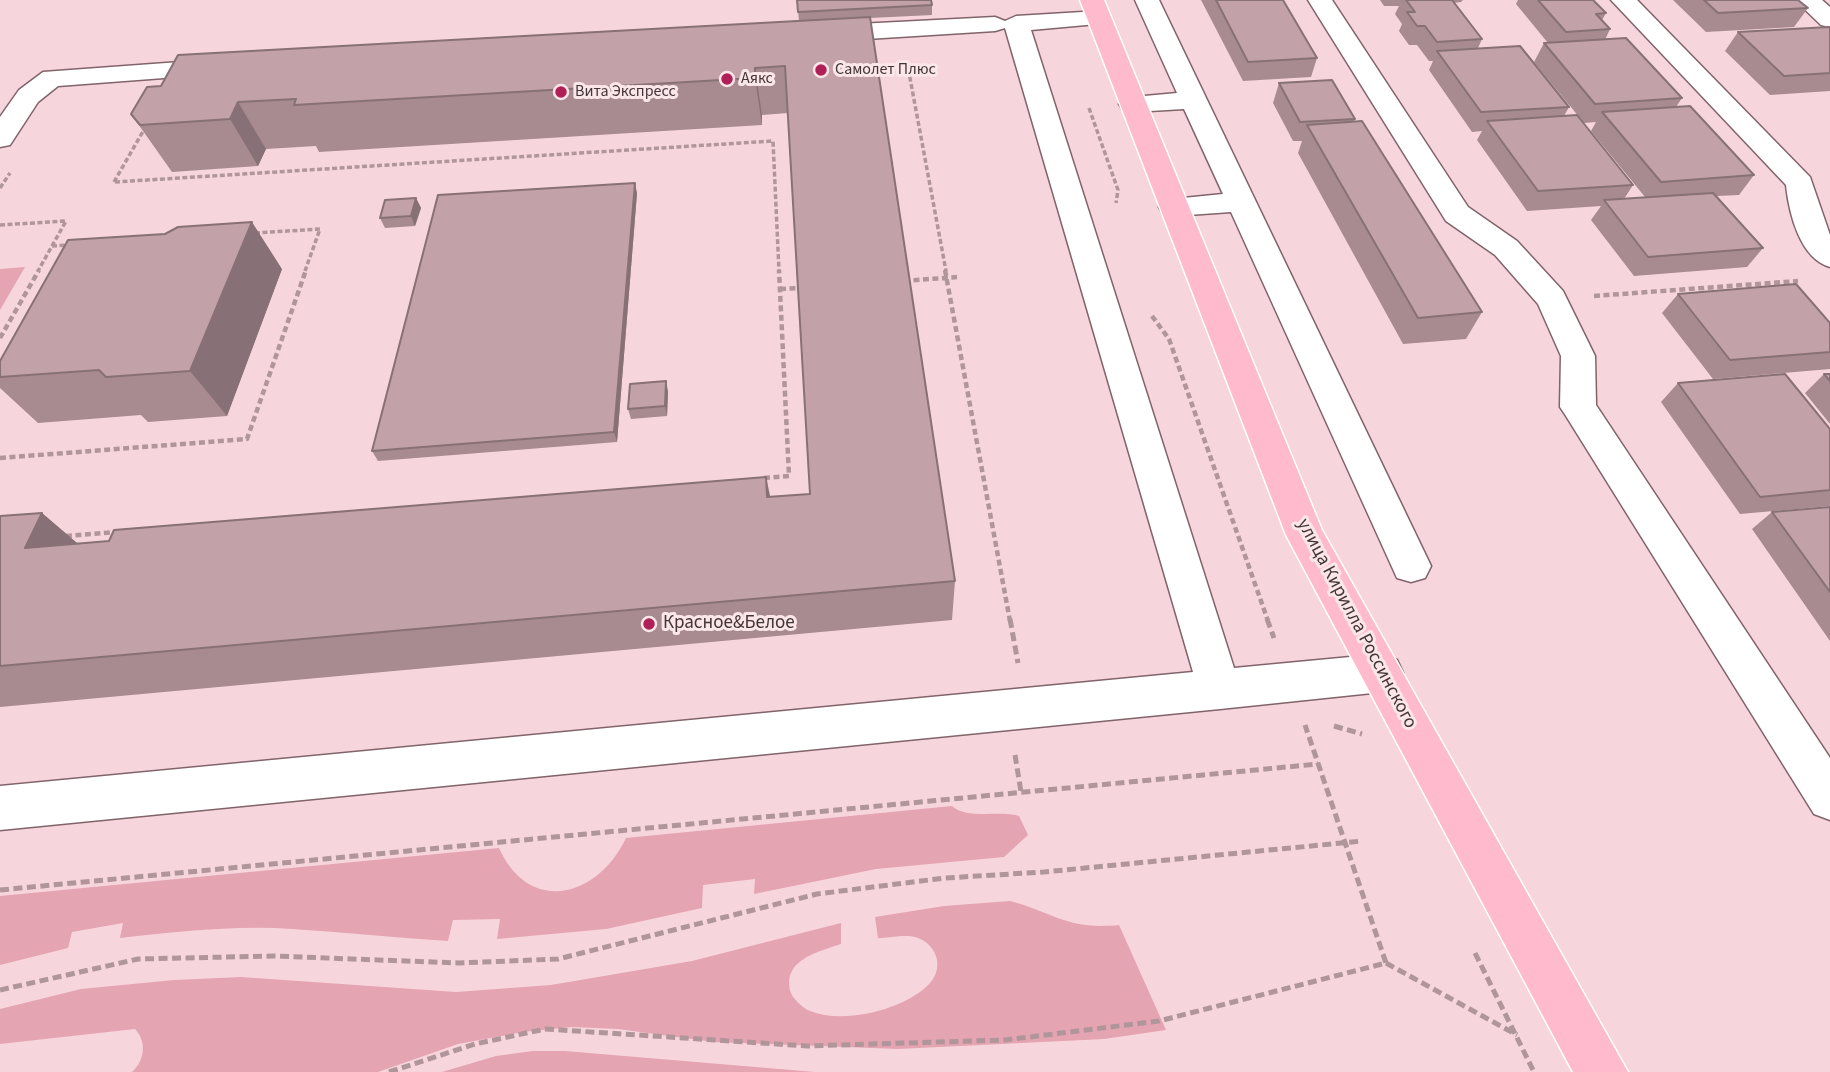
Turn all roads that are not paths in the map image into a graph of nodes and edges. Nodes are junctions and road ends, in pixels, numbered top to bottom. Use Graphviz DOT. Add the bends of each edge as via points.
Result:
graph roads {
  1 [pos="1147,0"];
  2 [pos="1320,0"];
  3 [pos="1623,0"];
  4 [pos="1807,0"];
  5 [pos="1095,9"];
  6 [pos="1830,20"];
  7 [pos="995,24"];
  8 [pos="792,35"];
  9 [pos="250,66"];
  10 [pos="1193,100"];
  11 [pos="1133,104"];
  12 [pos="0,139"];
  13 [pos="1241,202"];
  14 [pos="1174,207"];
  15 [pos="1830,257"];
  16 [pos="1411,566"];
  17 [pos="1382,673"];
  18 [pos="1220,690"];
  19 [pos="1830,798"];
  20 [pos="0,808"];
  21 [pos="1595,1071"];
  1 -- 10 [label="lane"];
  2 -- 19 [label="lane" via="1457,214 1506,248 1552,299 1578,356 1578,407"];
  3 -- 15 [label="lane" via="1800,183 1803,211 1814,239"];
  4 -- 6 [label="lane"];
  5 -- 11 [label="main road, улица Кирилла Россинского"];
  5 -- 18 [label="lane" via="1016,23"];
  7 -- 8 [label="lane"];
  9 -- 12 [label="lane" via="52,78 32,92"];
  10 -- 11 [label="lane"];
  10 -- 13 [label="lane"];
  11 -- 14 [label="main road, улица Кирилла Россинского"];
  13 -- 14 [label="lane"];
  13 -- 16 [label="lane"];
  14 -- 17 [label="main road, улица Кирилла Россинского" via="1305,535"];
  17 -- 18 [label="lane"];
  17 -- 21 [label="main road, улица Кирилла Россинского"];
  18 -- 20 [label="lane"];
}
